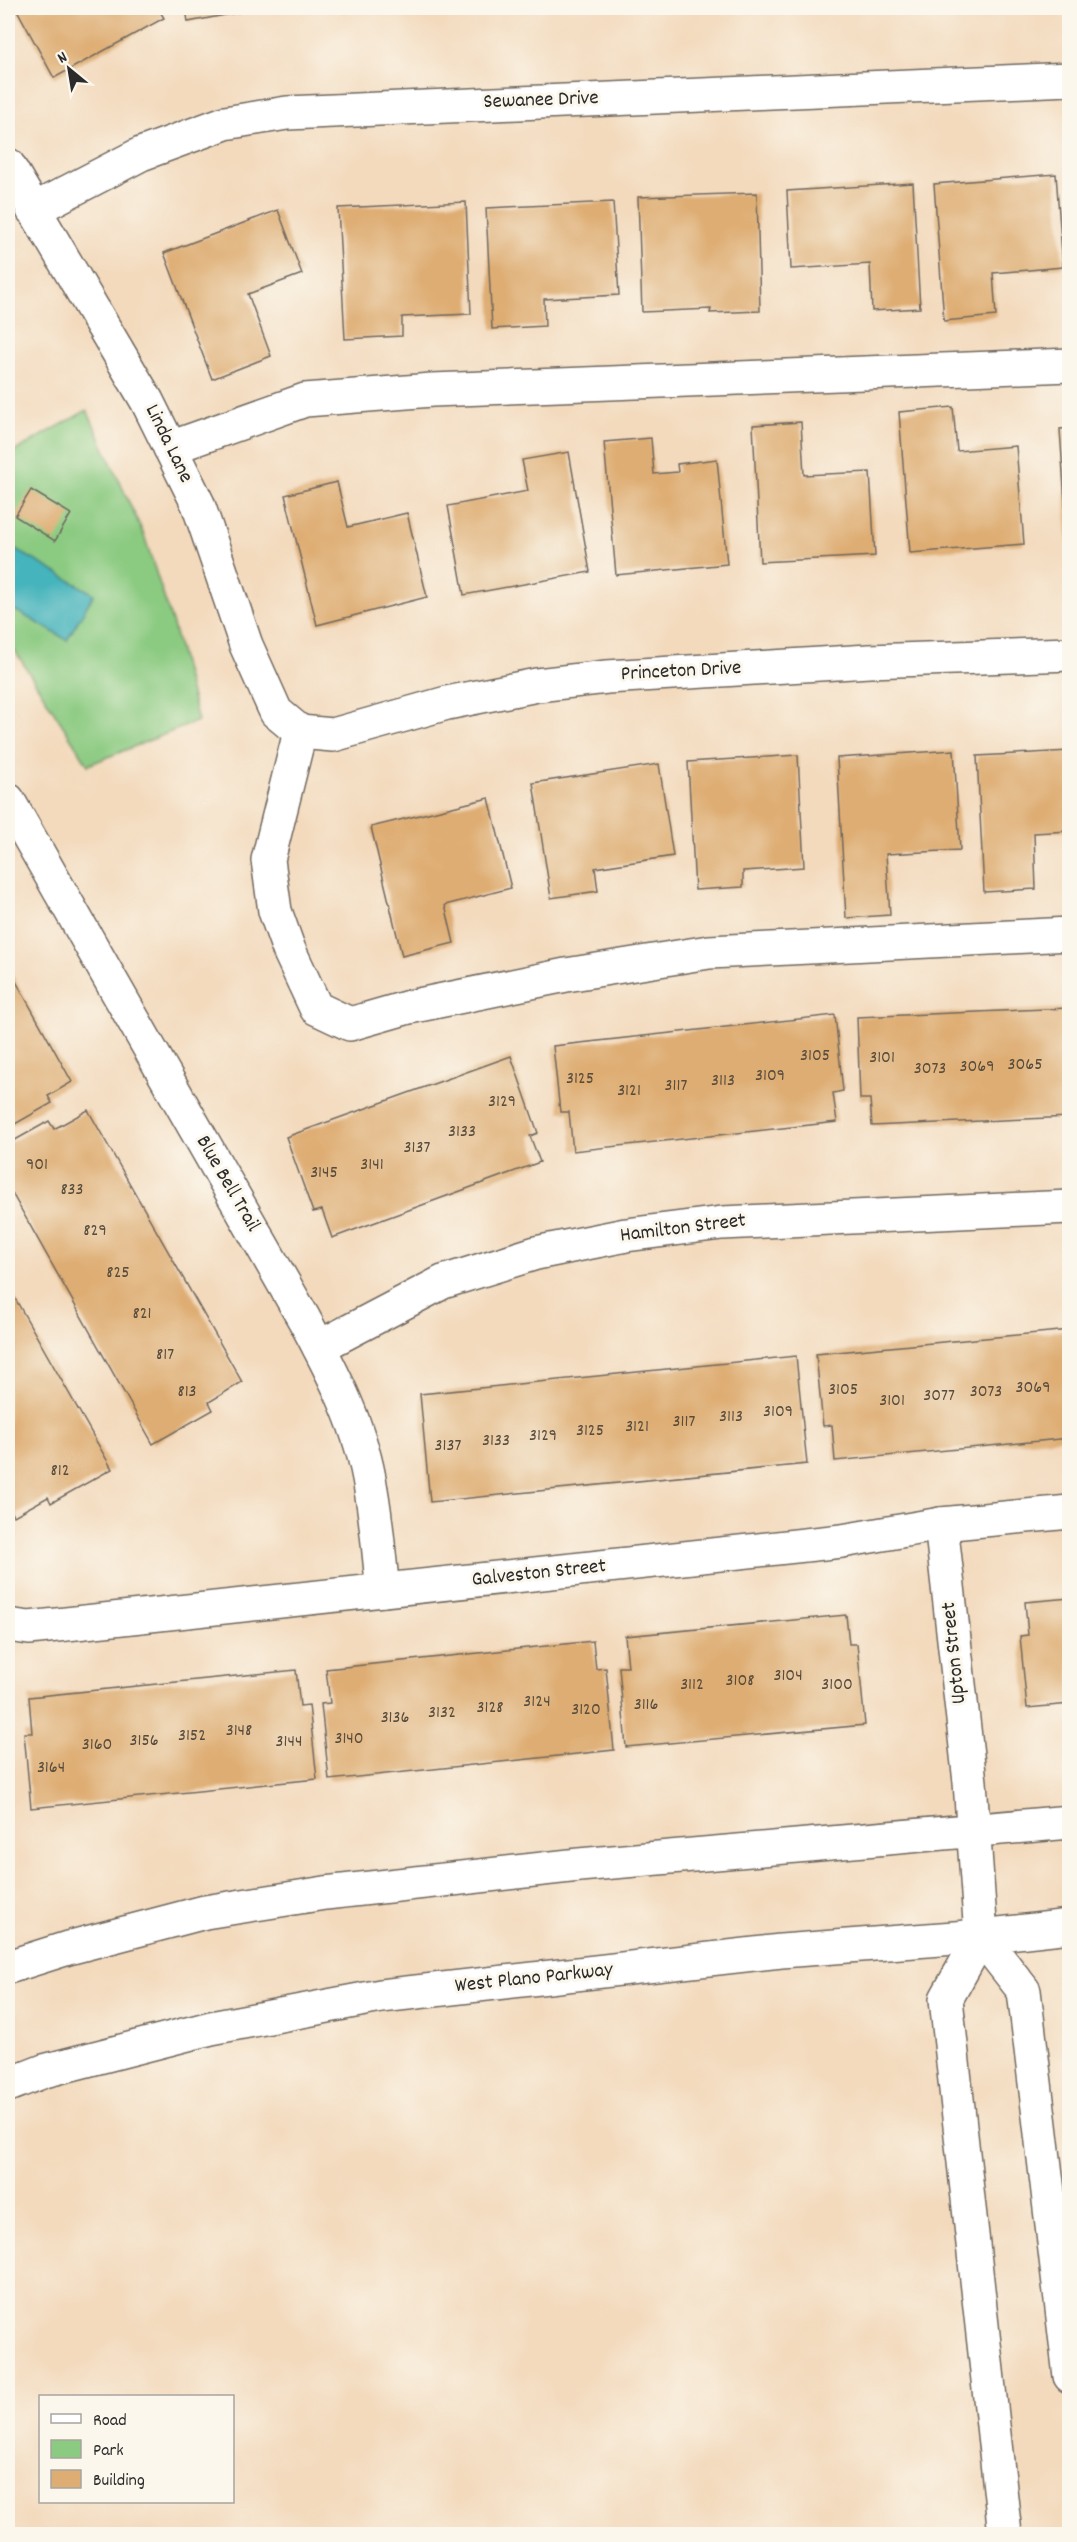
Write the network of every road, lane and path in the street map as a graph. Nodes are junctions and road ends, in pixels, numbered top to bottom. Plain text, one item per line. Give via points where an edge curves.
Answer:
1 (1070, 79) edge
2 (8, 165) edge
3 (33, 210) junction
4 (1070, 365) edge
5 (170, 448) junction
6 (1070, 654) edge
7 (300, 732) junction
8 (8, 800) edge
9 (1070, 934) edge
10 (1070, 1207) edge
11 (319, 1347) junction
12 (1070, 1512) edge
13 (941, 1524) junction
14 (383, 1590) junction
15 (8, 1626) edge
16 (1070, 1822) edge
17 (974, 1832) junction
18 (1070, 1926) edge
19 (981, 1936) junction
20 (8, 1967) edge
21 (8, 2085) edge
22 (1070, 2376) edge
23 (1005, 2535) edge

1 - 3 street, Sewanee Drive via 287,113 225,123 141,154
2 - 3 street, Linda Lane
3 - 5 street, Linda Lane via 147,401
4 - 5 street via 432,390 305,400
5 - 7 street, Linda Lane via 198,504 246,645 276,712
6 - 7 street, Princeton Drive via 607,677 537,685 447,703 333,735
7 - 9 street via 268,860 275,911 316,1008 350,1024 409,1007 555,977 709,952
8 - 11 street, Blue Bell Trail
10 - 11 street, Hamilton Street via 722,1223 626,1235 536,1253 442,1282
11 - 14 street, Blue Bell Trail via 340,1386 357,1434 371,1488
12 - 13 street, Galveston Street
13 - 14 street, Galveston Street via 843,1541
13 - 17 street, Upton Street
14 - 15 street, Galveston Street via 29,1628
16 - 17 street
17 - 19 street, Upton Street
17 - 20 street via 579,1864 325,1893 205,1912
18 - 19 street, West Plano Parkway
19 - 21 street, West Plano Parkway via 781,1951 381,1996 211,2028 44,2071
19 - 22 street via 1024,1991
19 - 23 street via 946,1999

